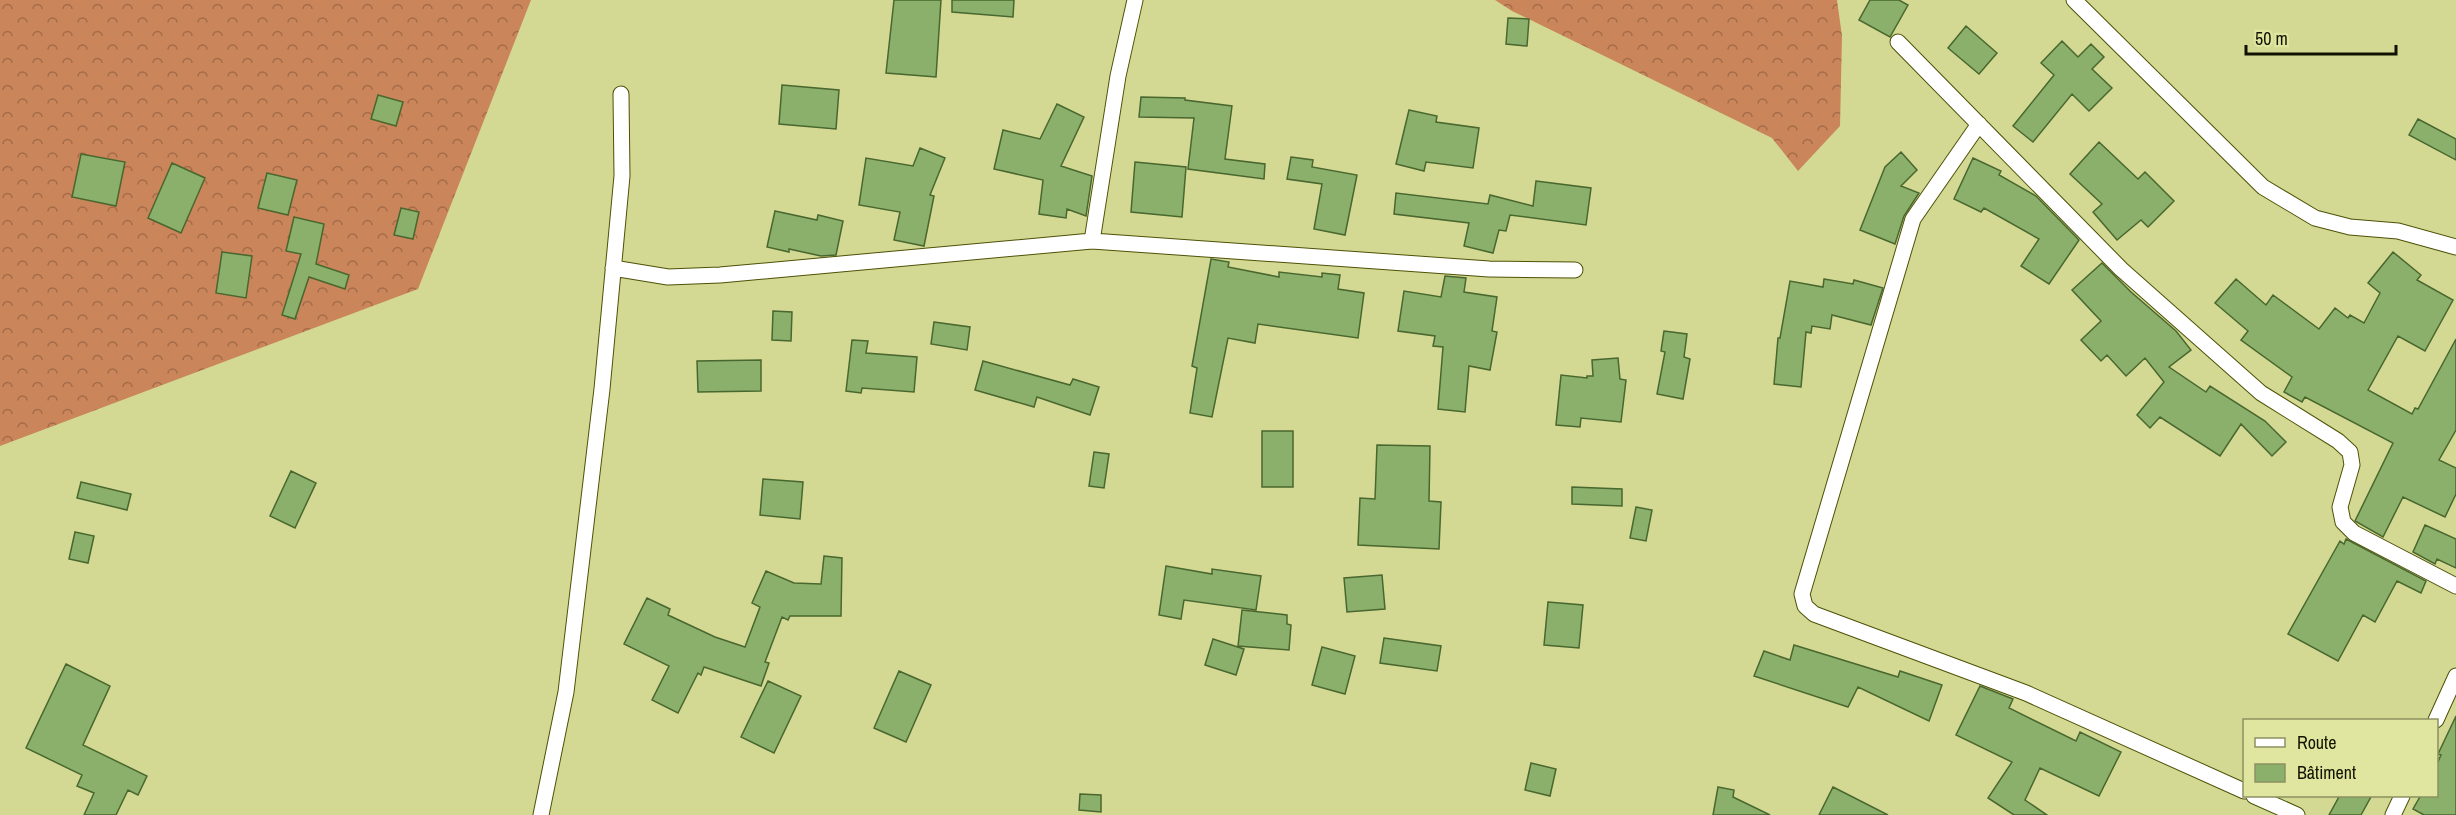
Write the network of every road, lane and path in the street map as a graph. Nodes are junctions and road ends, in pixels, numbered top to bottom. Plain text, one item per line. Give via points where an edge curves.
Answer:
1 (1136, 0) edge
2 (2074, 0) edge
3 (1898, 42) dead end
4 (621, 94) dead end
5 (1979, 124) junction
6 (1092, 241) junction
7 (2456, 247) edge
8 (613, 268) junction
9 (1575, 270) dead end
10 (2456, 586) edge
11 (2456, 676) edge
12 (2445, 711) edge
13 (2243, 791) edge
14 (2258, 797) edge
15 (2401, 797) edge
16 (541, 815) edge
17 (2297, 815) edge
18 (2393, 815) edge

1 - 6 street via 1118,76
2 - 7 street via 2263,187 2314,218 2350,227 2398,231
3 - 5 street
4 - 8 street via 622,176
5 - 10 street via 2121,269 2261,393 2350,452 2352,465 2340,507 2343,522 2354,533
5 - 13 street via 1913,219 1802,594 1805,606 1814,614 2026,693
6 - 8 street via 668,278
6 - 9 street via 1489,269
8 - 16 street via 566,692
11 - 12 street
14 - 17 street
15 - 18 street

